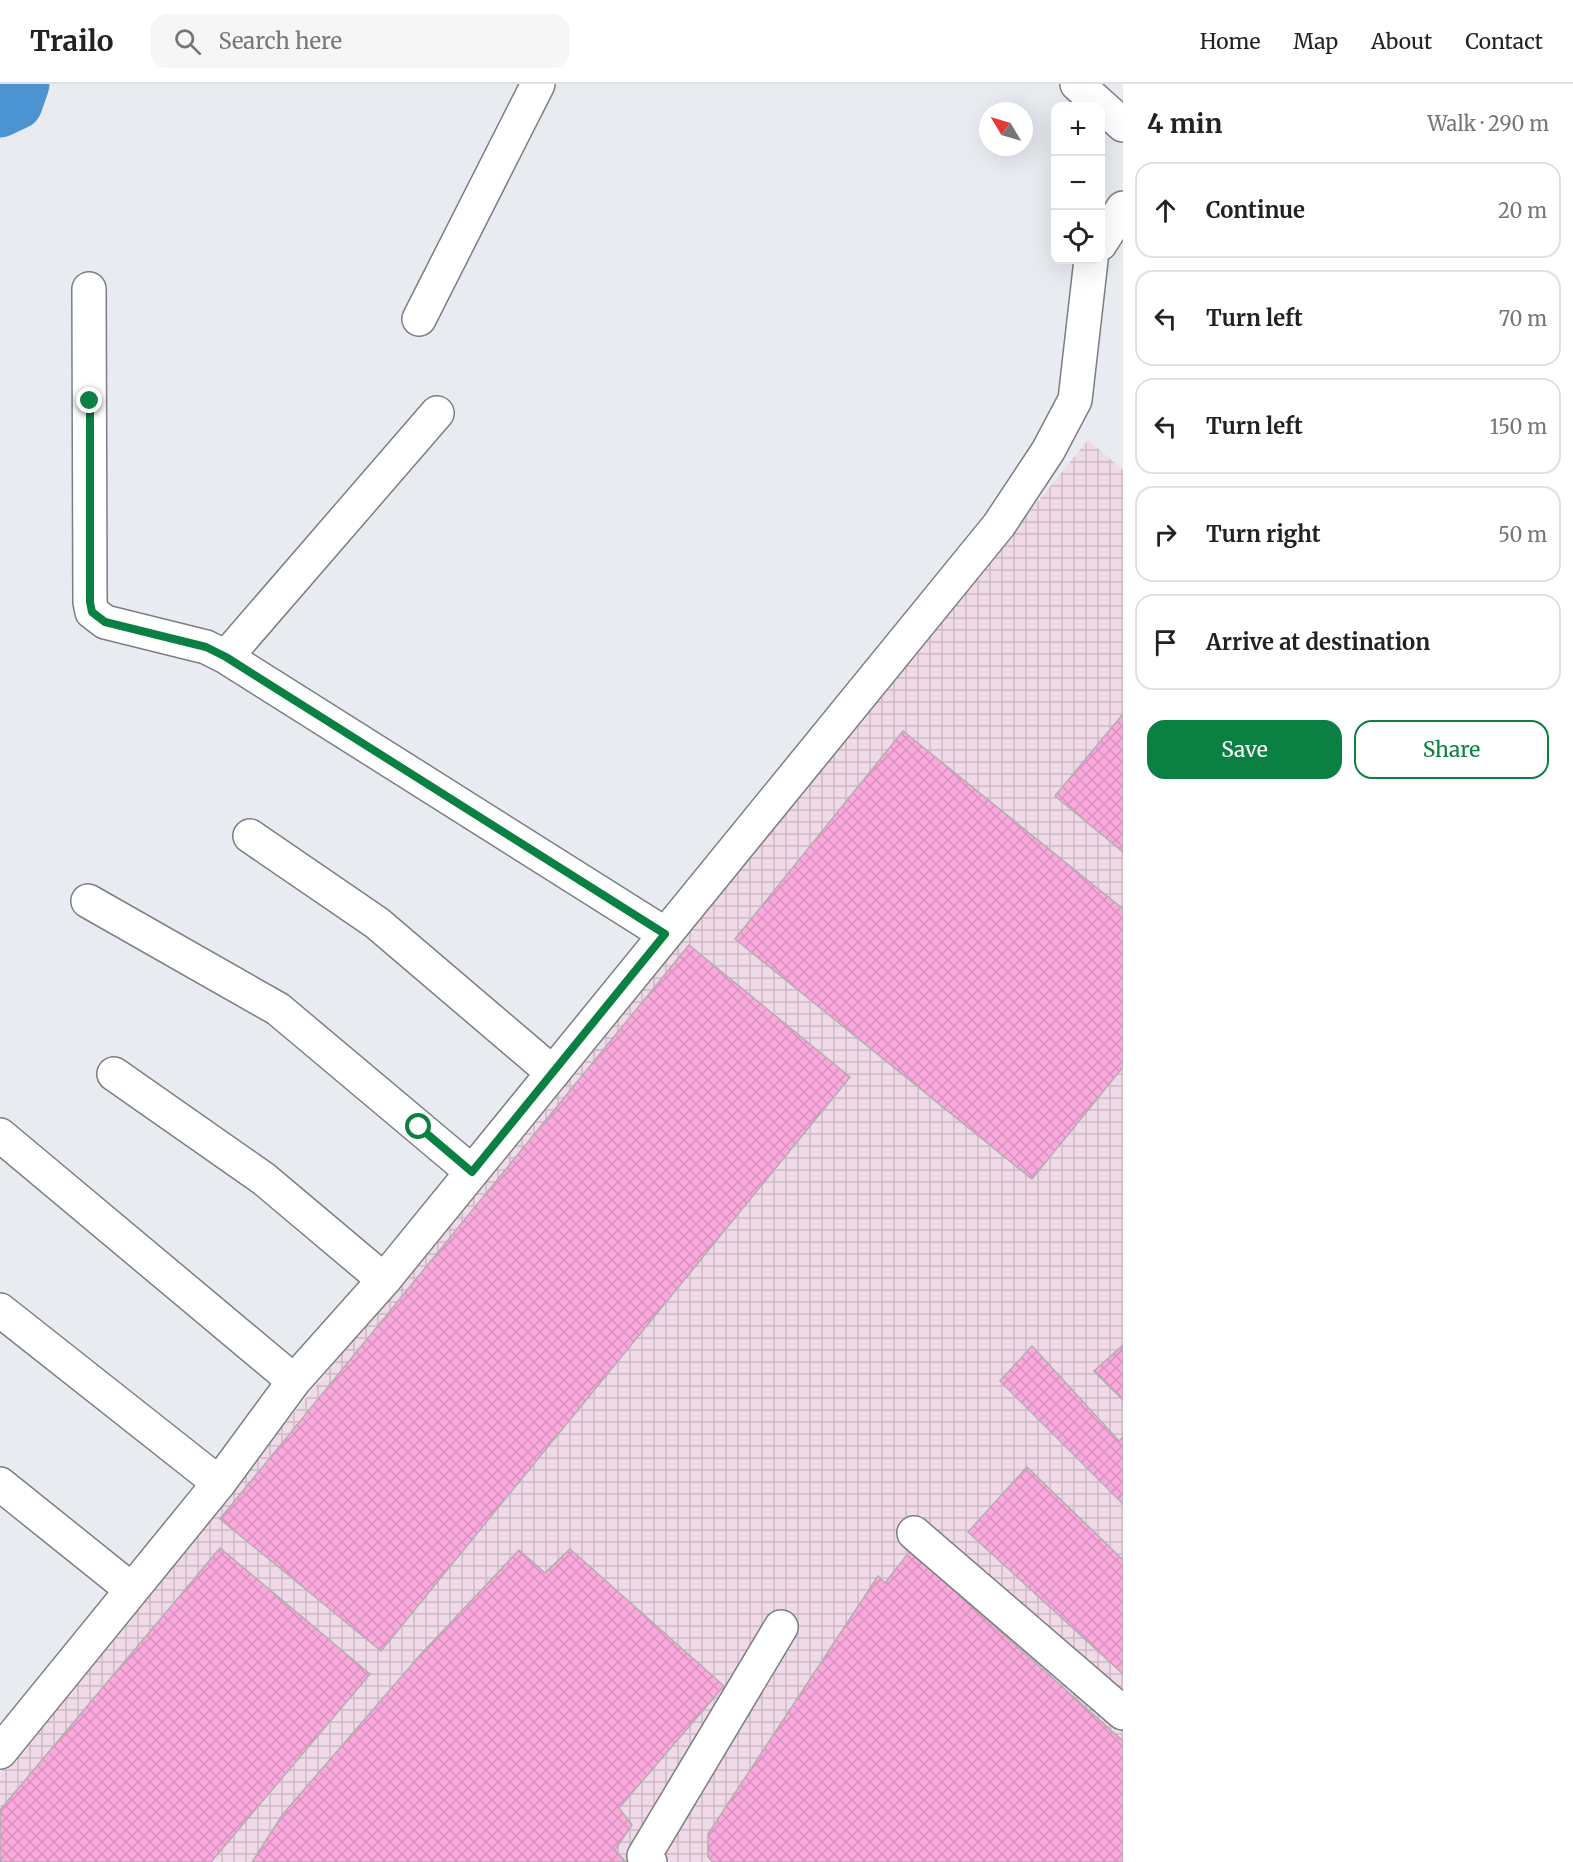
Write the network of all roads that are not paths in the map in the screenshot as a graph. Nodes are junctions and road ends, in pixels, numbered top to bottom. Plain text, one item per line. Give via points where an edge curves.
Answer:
1 (538, 84) edge
2 (1077, 84) edge
3 (1123, 125) edge
4 (1123, 208) edge
5 (1105, 237) edge
6 (1091, 264) edge
7 (89, 289) dead end
8 (419, 319) dead end
9 (437, 413) dead end
10 (226, 657) junction
11 (250, 836) dead end
12 (88, 901) dead end
13 (665, 934) junction
14 (553, 1073) junction
15 (114, 1074) dead end
16 (0, 1135) edge
17 (472, 1172) junction
18 (384, 1280) junction
19 (0, 1310) edge
20 (294, 1381) junction
21 (219, 1483) junction
22 (0, 1484) edge
23 (914, 1533) dead end
24 (132, 1590) junction
25 (781, 1627) dead end
26 (1123, 1713) edge
27 (0, 1752) edge
28 (650, 1862) edge

1 - 8 street
2 - 3 street
4 - 5 street
6 - 13 street via 1075,400 1048,451 999,525
7 - 10 street via 92,612 105,622 206,647
9 - 10 street
10 - 13 street
11 - 14 street via 377,923
12 - 17 street via 278,1009
13 - 14 street
14 - 17 street
15 - 18 street via 264,1179
16 - 20 street
17 - 18 street
18 - 20 street
19 - 21 street
20 - 21 street
21 - 24 street
22 - 24 street
23 - 26 street
24 - 27 street
25 - 28 street via 644,1856

